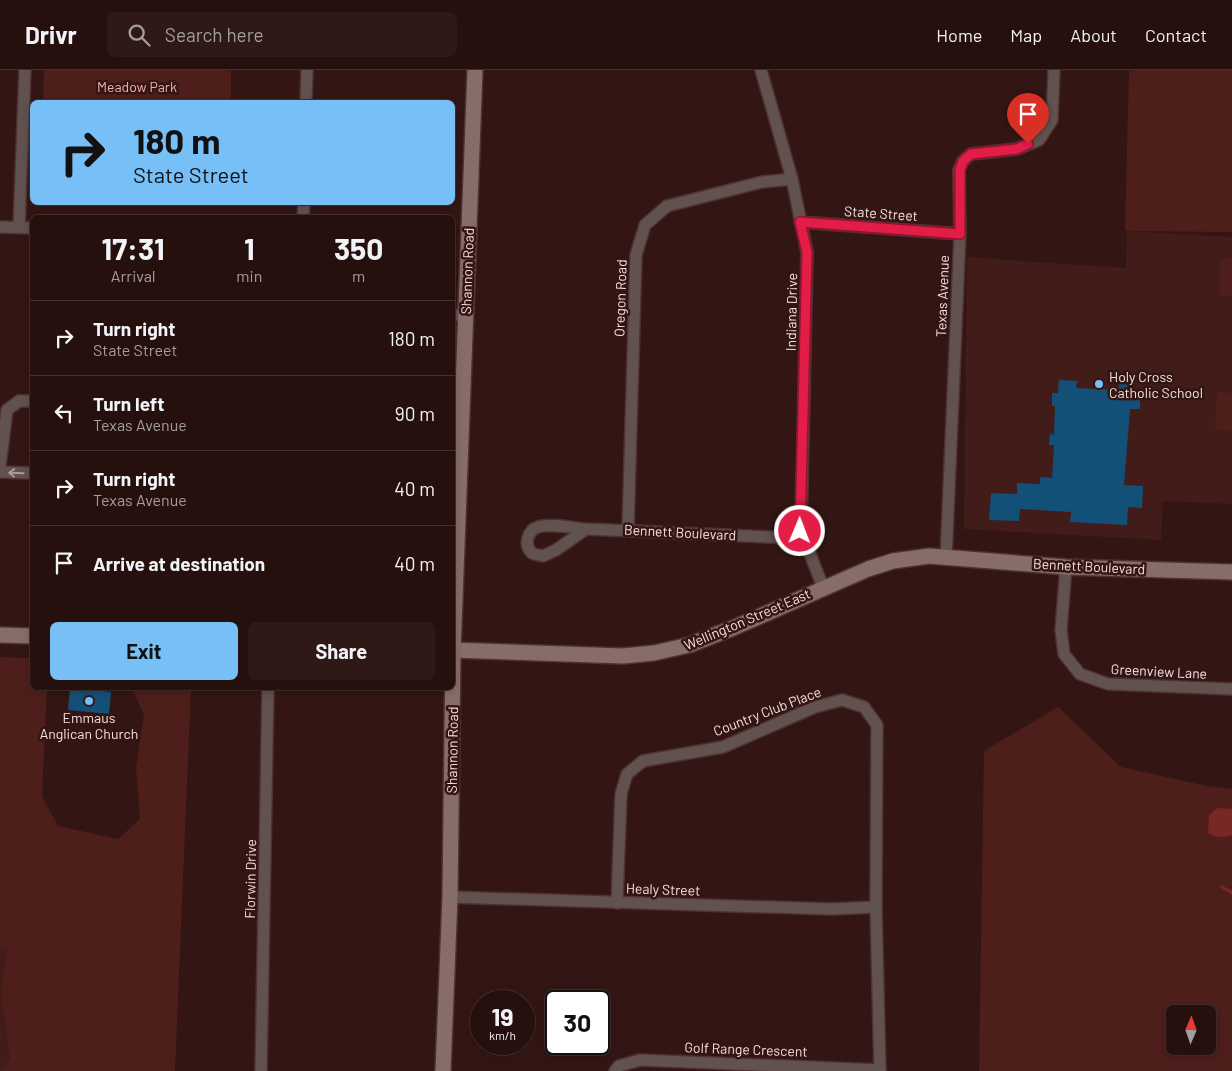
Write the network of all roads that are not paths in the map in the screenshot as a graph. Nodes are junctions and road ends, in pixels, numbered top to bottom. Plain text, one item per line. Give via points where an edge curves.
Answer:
1 (25, 70) edge
2 (307, 70) edge
3 (475, 70) edge
4 (761, 70) edge
5 (1054, 70) edge
6 (306, 100) edge
7 (792, 179) junction
8 (800, 222) junction
9 (0, 227) edge
10 (19, 227) junction
11 (30, 228) edge
12 (960, 234) junction
13 (459, 315) edge
14 (30, 401) edge
15 (0, 466) edge
16 (0, 472) edge
17 (30, 473) edge
18 (586, 528) junction
19 (628, 529) junction
20 (800, 531) junction
21 (455, 538) edge
22 (946, 558) junction
23 (1066, 566) junction
24 (1232, 572) edge
25 (822, 587) junction
26 (0, 635) edge
27 (30, 636) edge
28 (455, 650) edge
29 (1232, 689) edge
30 (268, 690) edge
31 (453, 690) edge
32 (450, 897) junction
33 (616, 903) junction
34 (876, 907) junction
35 (880, 1070) edge
36 (261, 1071) edge
37 (443, 1071) edge
38 (615, 1071) edge

1 - 10 street
2 - 6 street
3 - 13 street, Shannon Road
4 - 7 street, Indiana Drive
5 - 12 street, Texas Avenue via 1052,120 1038,140 1017,149 971,154 963,161 960,170
7 - 8 street, Indiana Drive
7 - 19 street, Oregon Road via 762,182 667,206 645,225 636,255
8 - 12 street, State Street
8 - 20 street, Indiana Drive via 807,252
9 - 10 street
10 - 11 street
12 - 22 street, Texas Avenue
13 - 21 street, Shannon Road
14 - 15 street via 20,400 7,410
17 -> 16 street
18 - 18 street, Bennett Boulevard via 536,527 529,533 528,548 533,554 543,556
18 - 19 street, Bennett Boulevard
19 - 20 street, Bennett Boulevard via 790,538
20 - 25 street
22 - 23 street, Bennett Boulevard
22 - 25 street, Wellington Street East via 929,556 892,561
23 - 24 street, Bennett Boulevard
23 - 29 street, Greenview Lane via 1061,630 1064,654 1080,674 1108,684
25 - 28 street, Wellington Street East via 733,628 689,645 654,653 623,656
26 - 27 street
30 - 36 street, Florwin Drive
31 - 32 street, Shannon Road
32 - 33 street, Healy Street
32 - 37 street, Shannon Road
33 - 34 street, Healy Street via 831,909
33 - 34 street, Country Club Place via 621,794 627,774 643,761 723,746 814,707 842,700 864,707 877,725
34 - 35 street, Country Club Place
35 - 38 street, Golf Range Crescent via 640,1060 619,1066

